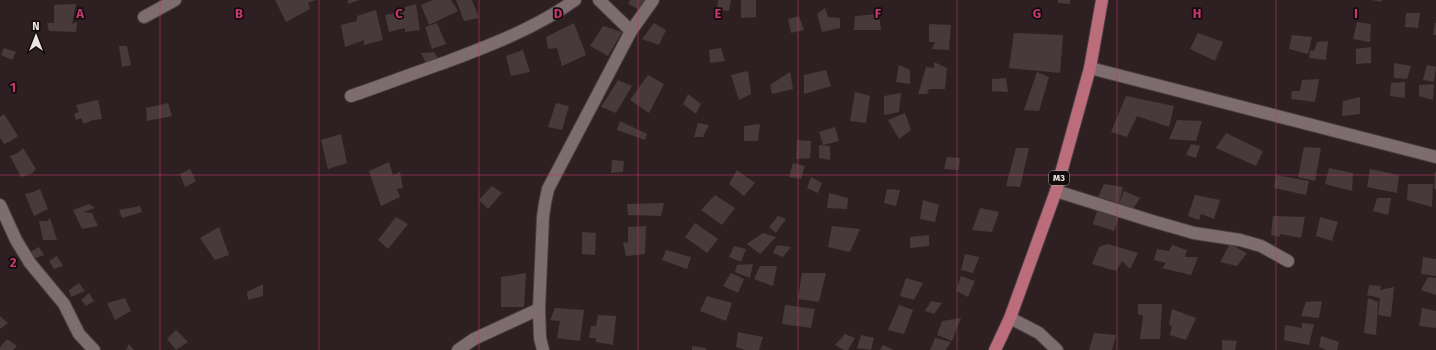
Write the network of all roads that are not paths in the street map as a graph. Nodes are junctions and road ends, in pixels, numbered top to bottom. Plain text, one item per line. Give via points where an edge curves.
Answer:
1 (175, 0) edge
2 (575, 0) edge
3 (599, 0) edge
4 (653, 0) edge
5 (1102, 0) edge
6 (144, 17) dead end
7 (631, 31) junction
8 (1090, 68) junction
9 (351, 96) dead end
10 (1436, 157) edge
11 (1056, 191) junction
12 (1, 209) edge
13 (1288, 261) dead end
14 (539, 309) junction
15 (1010, 318) junction
16 (94, 350) edge
17 (458, 350) edge
18 (543, 350) edge
19 (995, 350) edge
20 (1056, 350) edge

1 - 6 street
2 - 9 street via 523,31
3 - 7 street
4 - 7 street
5 - 8 main road, M3
7 - 14 street via 548,189 544,203
8 - 10 street
8 - 11 main road, M3
11 - 13 street via 1194,233 1262,246
11 - 15 main road, M3
12 - 16 street via 30,263 64,304 79,334
14 - 17 street via 474,339
14 - 18 street
15 - 19 main road, M3
15 - 20 street via 1039,333

